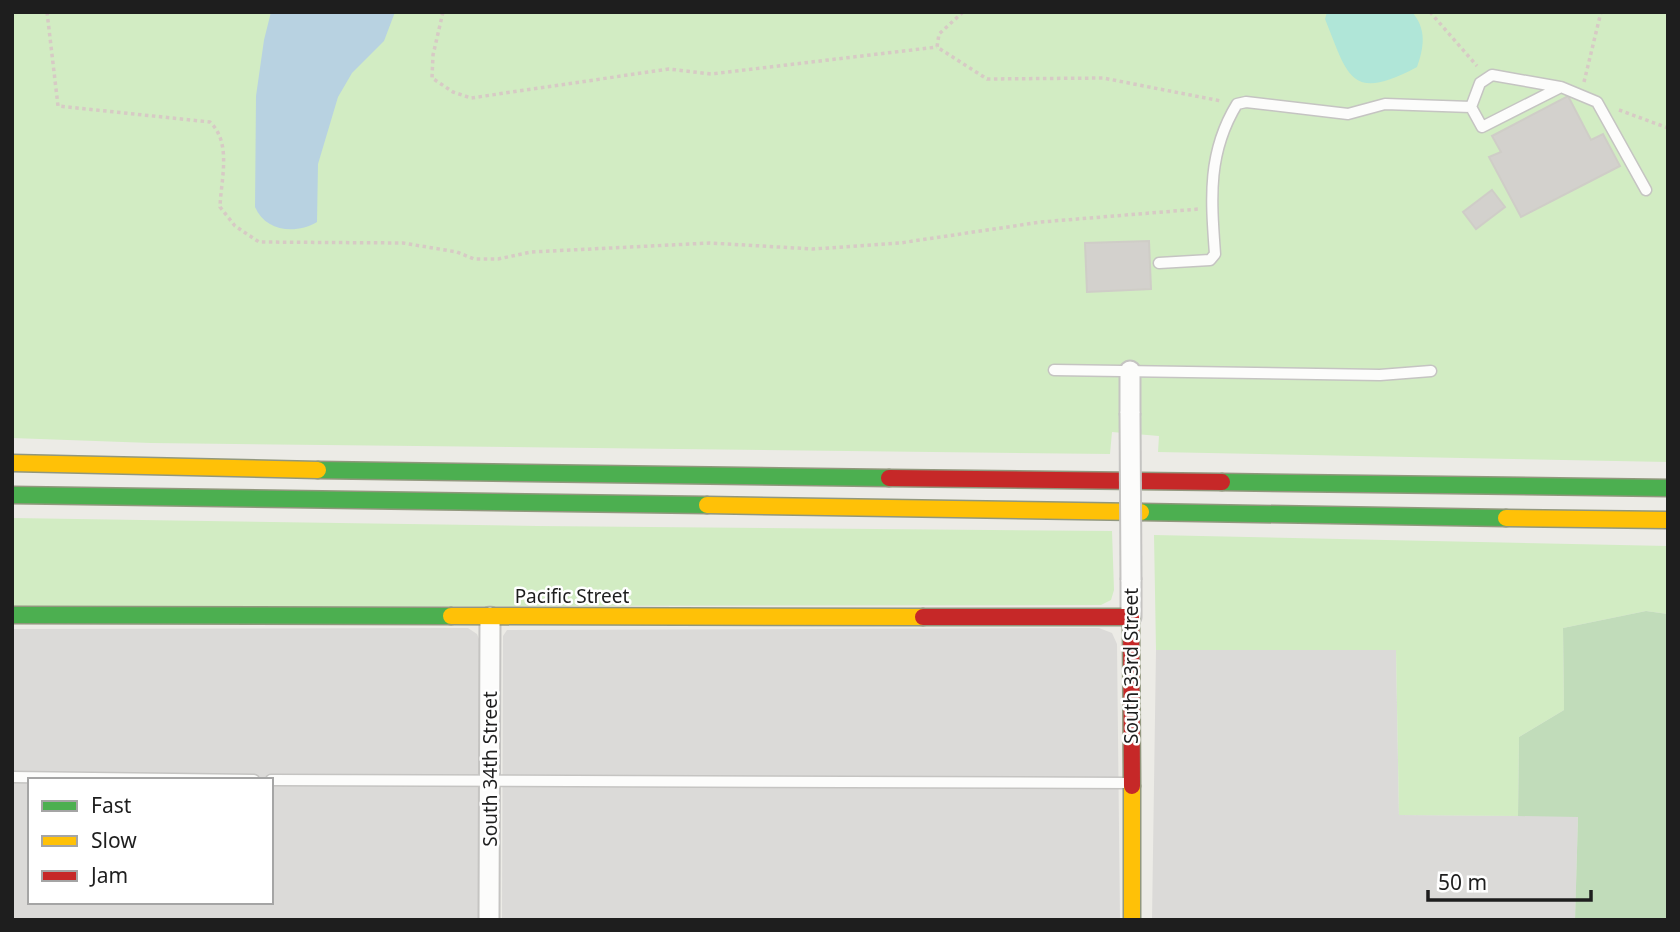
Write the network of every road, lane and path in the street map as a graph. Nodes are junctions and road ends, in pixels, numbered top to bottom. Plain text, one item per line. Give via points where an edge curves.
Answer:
1 (47, 12) edge
2 (443, 12) edge
3 (962, 12) edge
4 (1430, 12) edge
5 (1601, 12) edge
6 (937, 47) junction
7 (1487, 79) junction
8 (1561, 87) junction
9 (1581, 94) junction
10 (1597, 102) junction
11 (1237, 104) junction
12 (1471, 107) junction
13 (1668, 128) edge
14 (1646, 190) dead end
15 (1212, 208) junction
16 (1159, 263) dead end
17 (1054, 370) dead end
18 (1130, 371) junction
19 (1431, 372) dead end
20 (12, 463) edge
21 (1668, 488) edge
22 (12, 495) edge
23 (1668, 520) edge
24 (12, 615) edge
25 (491, 617) junction
26 (1131, 617) junction
27 (12, 777) edge
28 (93, 778) edge
29 (273, 780) edge
30 (490, 782) junction
31 (1131, 783) junction
32 (489, 920) edge
33 (1132, 920) edge

1 - 15 path via 58,106 210,122 220,131 224,148 220,207 235,226 259,242 403,243 474,259 710,243 813,249 900,243 1041,222
2 - 6 path via 432,78 471,98 669,69 711,74
3 - 6 path via 939,34
4 - 7 path
5 - 9 path
6 - 11 path via 987,79 1103,78
7 - 8 lane via 1506,75
7 - 12 lane via 1480,83
8 - 9 lane
8 - 12 lane via 1482,127
9 - 10 lane
10 - 13 path
10 - 14 lane
11 - 12 lane via 1349,114 1385,104
11 - 15 lane via 1221,131
15 - 16 lane via 1215,254 1210,260
17 - 18 lane
18 - 19 lane
18 - 26 street, South 33rd Street, bridge
20 - 21 main road
22 - 23 main road
24 - 25 main road, Pacific Street
25 - 26 main road, Pacific Street
25 - 30 street, South 34th Street
26 - 31 main road, South 33rd Street
27 - 28 lane
29 - 30 lane
30 - 31 lane
30 - 32 street, South 34th Street
31 - 33 main road, South 33rd Street

